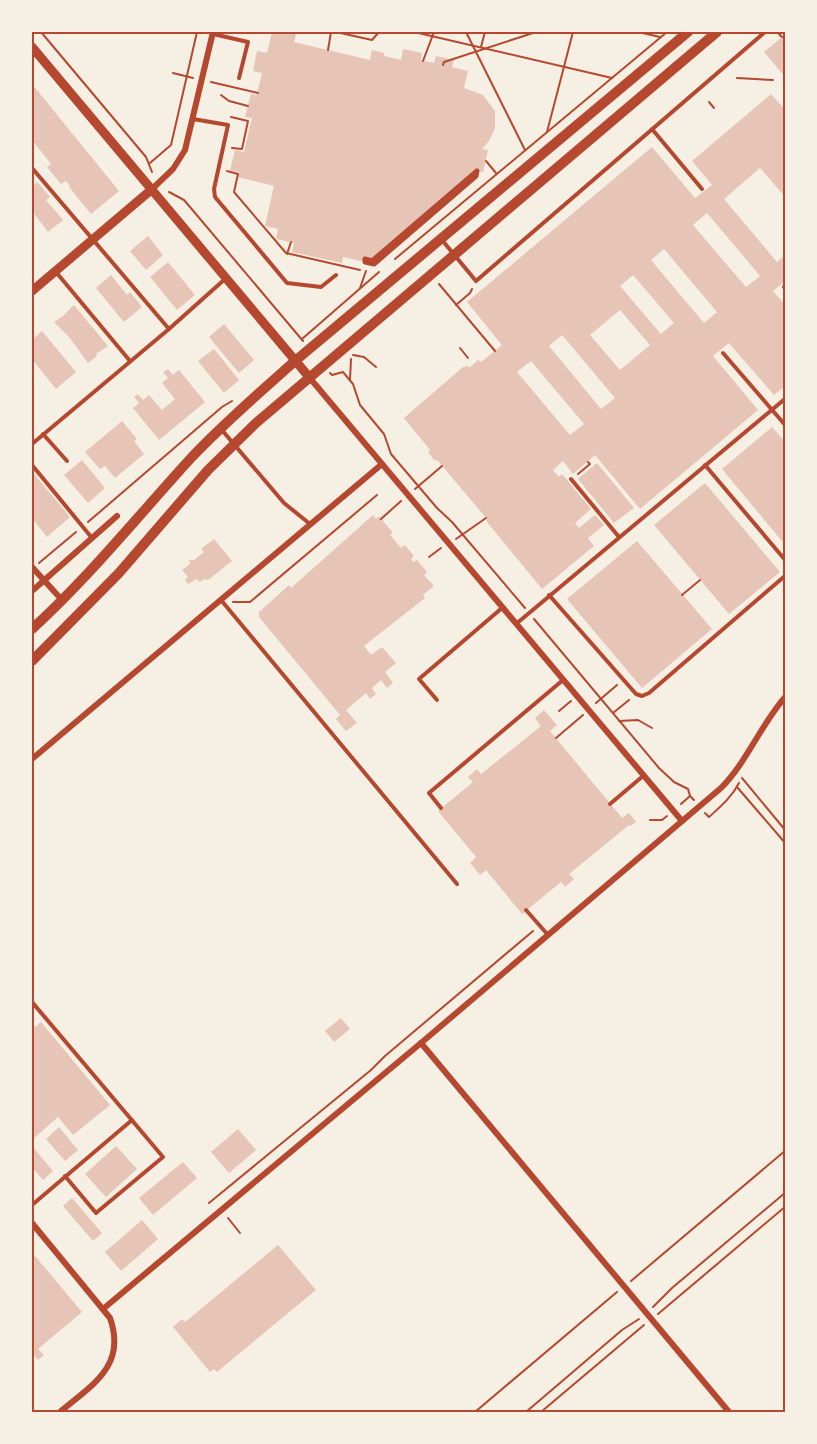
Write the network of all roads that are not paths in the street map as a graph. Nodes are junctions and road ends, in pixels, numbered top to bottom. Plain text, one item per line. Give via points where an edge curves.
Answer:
1 (688, 32) edge
2 (717, 32) edge
3 (765, 32) edge
4 (213, 33) edge
5 (32, 47) edge
6 (239, 78) dead end
7 (192, 118) junction
8 (652, 129) junction
9 (32, 168) edge
10 (702, 189) dead end
11 (151, 190) junction
12 (440, 239) junction
13 (93, 240) junction
14 (454, 255) junction
15 (369, 263) joint
16 (55, 271) junction
17 (336, 274) dead end
18 (225, 278) junction
19 (32, 291) edge
20 (169, 329) junction
21 (723, 353) dead end
22 (130, 361) junction
23 (295, 361) junction
24 (309, 377) junction
25 (786, 398) edge
26 (772, 410) junction
27 (786, 426) edge
28 (221, 428) junction
29 (44, 434) junction
30 (234, 443) junction
31 (32, 444) edge
32 (67, 461) dead end
33 (382, 464) junction
34 (32, 465) edge
35 (705, 465) junction
36 (571, 479) road end
37 (117, 516) dead end
38 (310, 525) junction
39 (619, 537) junction
40 (92, 538) junction
41 (786, 561) edge
42 (32, 568) edge
43 (786, 575) edge
44 (44, 581) junction
45 (32, 591) edge
46 (549, 595) junction
47 (62, 600) junction
48 (222, 601) junction
49 (502, 608) junction
50 (516, 624) junction
51 (32, 629) edge
52 (32, 661) edge
53 (562, 680) junction
54 (786, 696) edge
55 (437, 700) dead end
56 (32, 759) edge
57 (643, 776) junction
58 (610, 804) dead end
59 (441, 808) dead end
60 (682, 821) junction
61 (457, 884) dead end
62 (526, 910) dead end
63 (548, 935) junction
64 (32, 1002) edge
65 (421, 1043) junction
66 (132, 1120) junction
67 (65, 1176) junction
68 (32, 1205) edge
69 (32, 1224) edge
70 (103, 1309) junction
71 (60, 1413) edge
72 (729, 1413) edge

1 - 12 main road
2 - 14 main road
3 - 8 lane
4 - 6 lane via 248,42
4 - 7 street
5 - 11 street
7 - 11 street via 181,159
7 - 17 lane via 228,125 215,197 287,283 321,287
8 - 10 lane
8 - 14 lane via 476,280
9 - 13 lane
11 - 13 street
11 - 18 street
12 - 14 lane
12 - 23 main road
13 - 16 street
13 - 20 lane
14 - 24 main road
15 - 15 street via 365,259 372,261 477,171 476,176 374,264
16 - 19 street
16 - 22 lane
18 - 20 lane
18 - 23 street
20 - 22 lane
21 - 26 lane
22 - 29 lane
23 - 24 street
23 - 28 main road
24 - 30 main road
24 - 33 street
25 - 26 lane
26 - 27 lane
26 - 35 lane
28 - 30 lane
28 - 47 main road
29 - 31 lane
29 - 32 lane
30 - 38 lane via 284,503
30 - 52 main road via 119,573
33 - 38 street
33 - 49 street
34 - 40 lane
35 - 39 lane
35 - 41 lane
36 - 39 lane
37 - 40 street
38 - 48 street
39 - 46 lane
40 - 44 street
42 - 44 street
43 - 46 lane via 642,696 636,694
44 - 45 street
44 - 47 street
46 - 50 lane
47 - 51 main road
48 - 56 street
48 - 61 lane
49 - 50 street
49 - 55 lane via 419,679
50 - 53 street
53 - 57 street
53 - 59 lane via 429,793
54 - 60 street via 729,780
57 - 58 lane
57 - 60 street
60 - 63 street
62 - 63 lane
63 - 65 street
64 - 66 lane
65 - 70 street
65 - 72 street
66 - 67 lane
66 - 67 lane via 163,1157 96,1213
67 - 68 lane
69 - 70 street
70 - 71 street via 110,1318 115,1341 109,1366 101,1378

